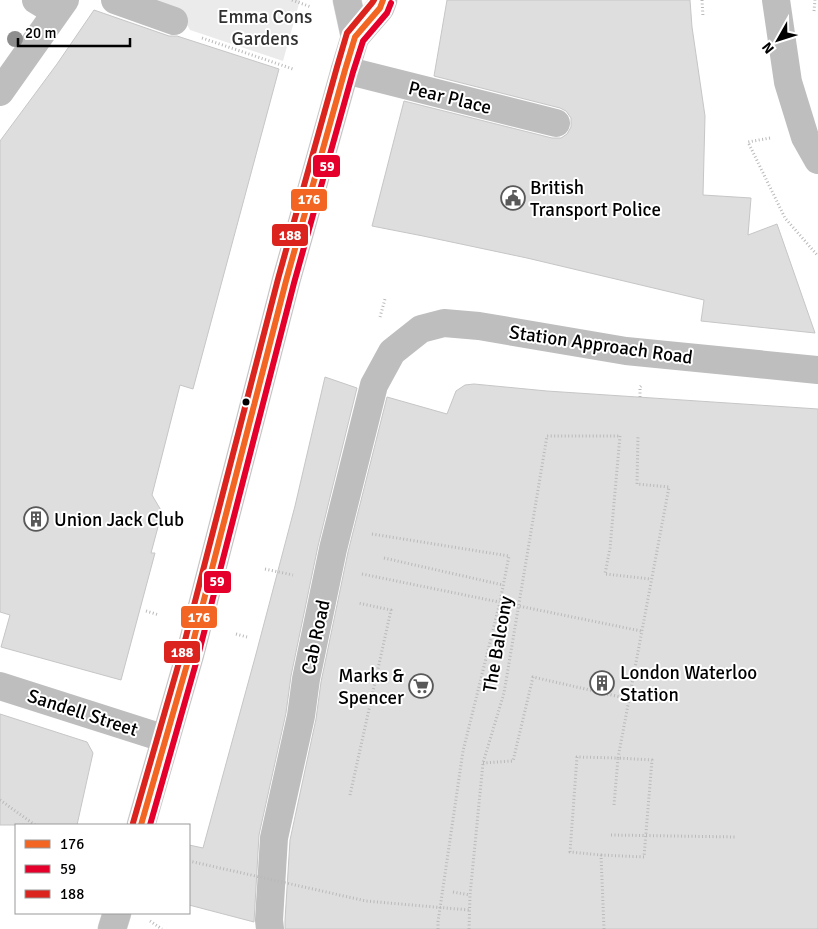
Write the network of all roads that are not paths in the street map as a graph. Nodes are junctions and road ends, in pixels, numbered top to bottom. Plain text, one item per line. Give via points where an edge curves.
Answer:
1 (116, 0) edge
2 (347, 0) edge
3 (383, 0) edge
4 (776, 0) edge
5 (52, 4) edge
6 (174, 21) road end
7 (355, 37) junction
8 (345, 70) junction
9 (0, 92) edge
10 (556, 123) dead end
11 (818, 160) edge
12 (392, 352) joint
13 (818, 370) edge
14 (0, 686) edge
15 (166, 739) junction
16 (141, 824) edge
17 (117, 914) edge
18 (112, 929) edge
19 (270, 929) edge

1 - 6 main road
2 - 7 main road
3 - 7 main road
4 - 11 main road via 788,82 805,137
5 - 9 main road
7 - 8 main road
8 - 10 main road, Pear Place
8 - 15 main road
12 - 13 main road, Station Approach Road via 421,329 444,323 626,350
12 - 19 main road, Cab Road via 374,385 333,549 274,838
14 - 15 main road, Sandell Street
15 - 16 main road
17 - 18 main road

